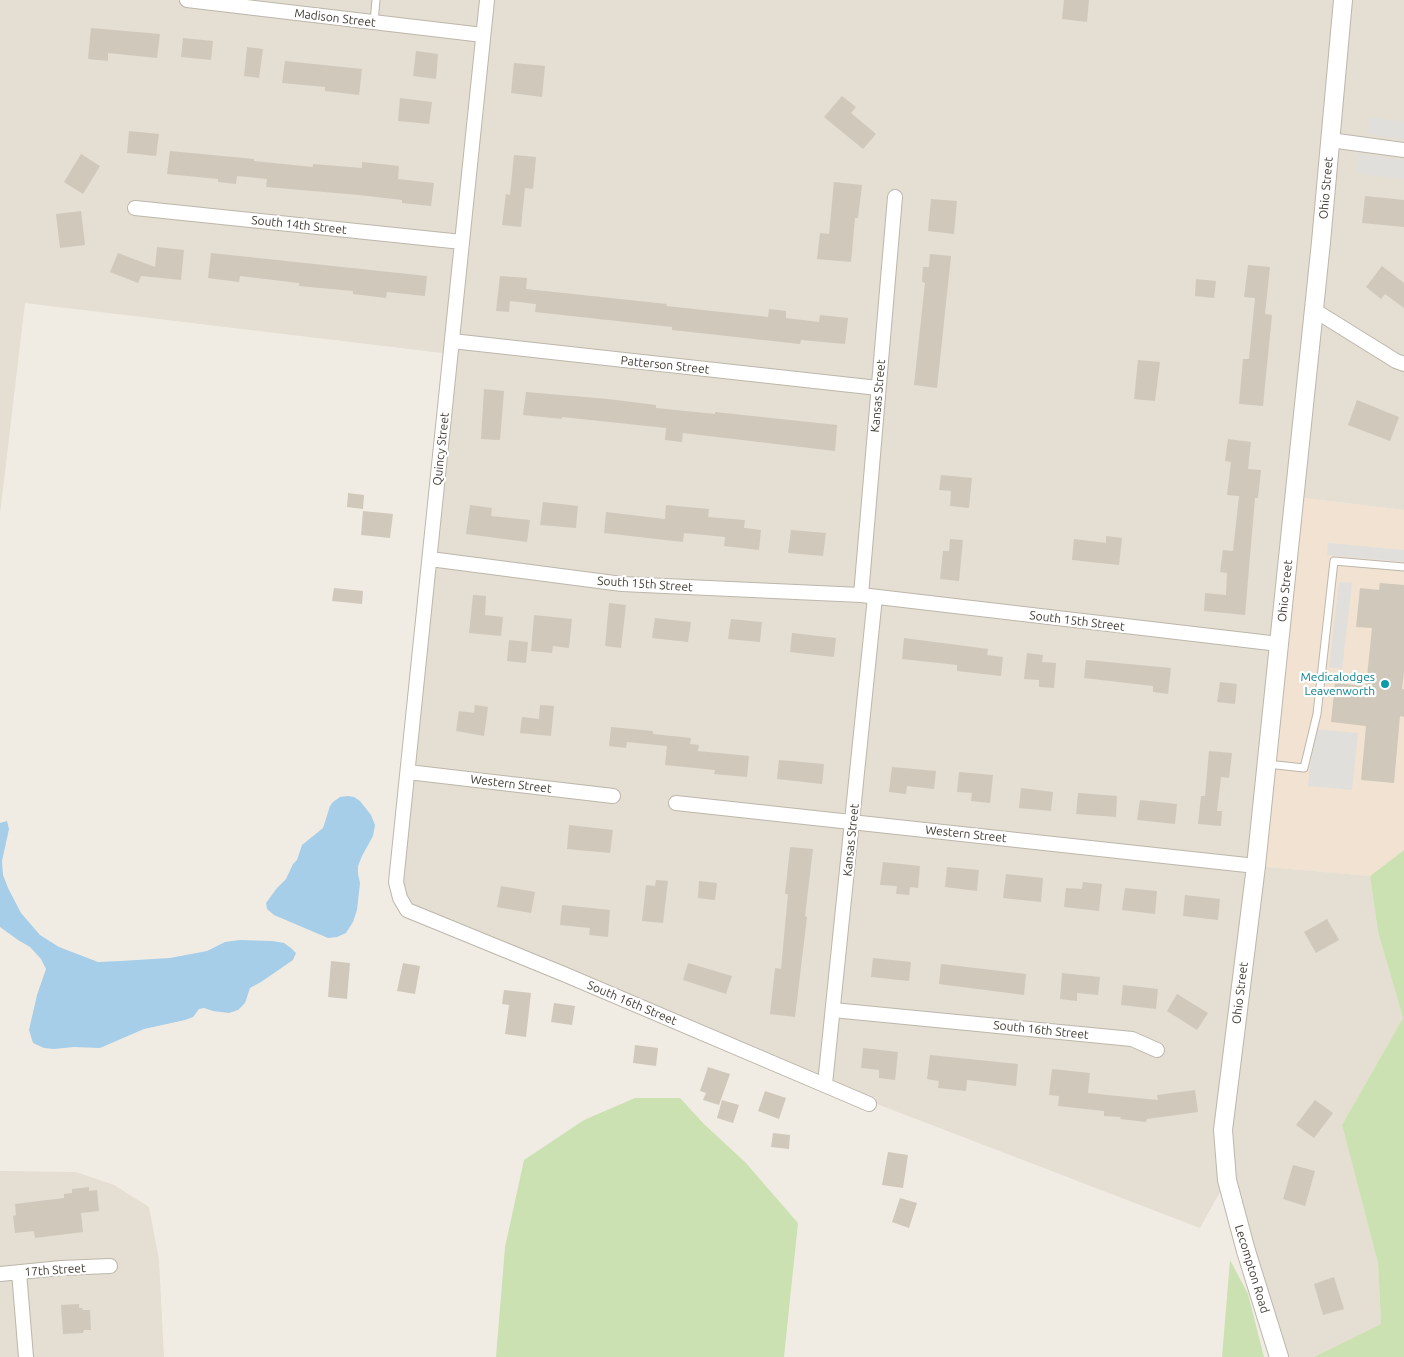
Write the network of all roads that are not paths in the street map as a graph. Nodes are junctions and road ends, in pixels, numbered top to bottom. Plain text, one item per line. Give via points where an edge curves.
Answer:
1 (187, 0) edge
2 (376, 0) edge
3 (487, 0) edge
4 (1343, 0) edge
5 (374, 22) junction
6 (483, 35) junction
7 (1330, 140) junction
8 (1404, 150) edge
9 (895, 197) dead end
10 (135, 208) dead end
11 (462, 242) junction
12 (1314, 310) junction
13 (452, 342) junction
14 (1404, 364) edge
15 (878, 388) junction
16 (430, 559) junction
17 (1404, 567) edge
18 (861, 596) junction
19 (875, 597) junction
20 (1279, 644) junction
21 (1266, 764) junction
22 (408, 772) junction
23 (613, 796) dead end
24 (676, 803) dead end
25 (853, 823) junction
26 (1256, 866) junction
27 (400, 898) joint
28 (833, 1010) junction
29 (1157, 1050) dead end
30 (825, 1084) junction
31 (869, 1104) dead end
32 (1227, 1180) joint
33 (110, 1266) dead end
34 (19, 1272) junction
35 (0, 1274) edge
36 (26, 1357) edge
37 (1279, 1357) edge

1 - 5 street, Madison Street
2 - 5 lane
3 - 6 street, Quincy Street
4 - 7 street, Ohio Street
5 - 6 street, Madison Street
6 - 11 street, Quincy Street
7 - 8 street
7 - 12 street, Ohio Street
9 - 15 street, Kansas Street
10 - 11 street, South 14th Street
11 - 13 street, Quincy Street
12 - 14 street
12 - 20 street, Ohio Street
13 - 15 street, Patterson Street
13 - 16 street, Quincy Street
15 - 18 street, Kansas Street
16 - 18 street, South 15th Street via 622,584
16 - 22 street, Quincy Street
17 - 21 lane via 1334,562 1317,714 1304,768
18 - 19 street, South 15th Street
19 - 20 street, South 15th Street
19 - 25 street, Kansas Street
20 - 21 street, Ohio Street
21 - 26 street, Ohio Street
22 - 23 street, Western Street
22 - 27 street, Quincy Street via 396,882
24 - 25 street, Western Street
25 - 26 street, Western Street
25 - 28 street, Kansas Street
26 - 32 street, Ohio Street via 1223,1130
27 - 30 street, South 16th Street via 408,910
28 - 29 street, South 16th Street via 1132,1039
28 - 30 street, Kansas Street
30 - 31 street, South 16th Street
32 - 37 street, Lecompton Road
33 - 34 street, 17th Street
34 - 35 street, 17th Street
34 - 36 street

